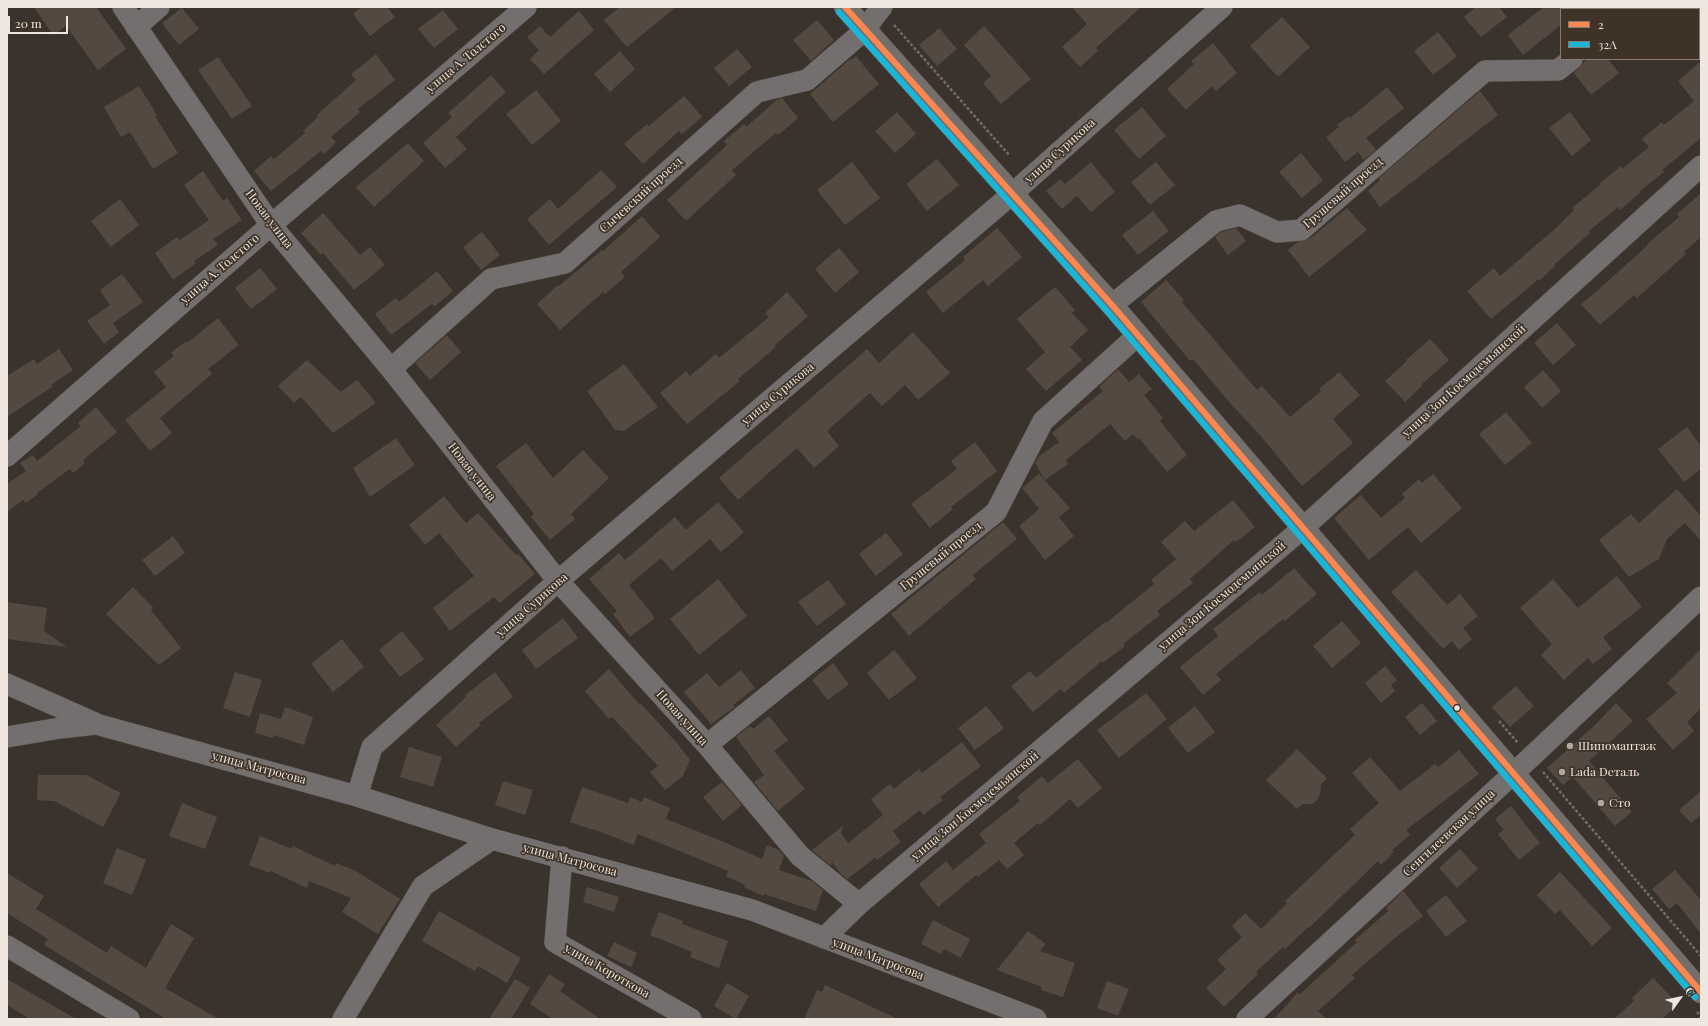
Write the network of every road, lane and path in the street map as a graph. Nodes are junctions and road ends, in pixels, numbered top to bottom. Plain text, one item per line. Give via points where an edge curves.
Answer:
1 (123, 7) edge
2 (159, 7) edge
3 (526, 7) edge
4 (845, 7) edge
5 (882, 7) edge
6 (1222, 7) edge
7 (136, 27) junction
8 (865, 30) junction
9 (1571, 60) edge
10 (1701, 166) edge
11 (1012, 194) junction
12 (271, 225) junction
13 (1112, 305) junction
14 (1138, 336) junction
15 (391, 369) junction
16 (7, 456) edge
17 (1303, 528) junction
18 (558, 581) junction
19 (1701, 597) edge
20 (7, 684) edge
21 (96, 724) junction
22 (7, 737) edge
23 (707, 744) junction
24 (1531, 758) junction
25 (1514, 773) junction
26 (358, 796) junction
27 (492, 838) junction
28 (562, 857) junction
29 (859, 904) junction
30 (824, 938) junction
31 (7, 946) edge
32 (1701, 956) edge
33 (1701, 992) edge
34 (129, 1019) edge
35 (343, 1019) edge
36 (691, 1019) edge
37 (1036, 1019) edge
38 (1247, 1019) edge

1 - 7 street, Новая улица
2 - 7 street
3 - 12 street, улица А. Толстого
4 - 8 main road
5 - 8 street, Сычевский проезд
6 - 11 street, улица Сурикова
7 - 12 street, Новая улица
8 - 11 main road
8 - 15 street, Сычевский проезд via 807,80 757,92 565,263 491,279
9 - 13 street, Грушевый проезд via 1558,70 1485,70 1301,230 1278,232 1240,215 1216,221
10 - 17 street, улица Зои Космодемьянской
11 - 13 main road
11 - 18 street, улица Сурикова
12 - 15 street, Новая улица
12 - 16 street, улица А. Толстого
13 - 14 main road
14 - 17 main road
14 - 23 street, Грушевый проезд via 1043,421 996,512
15 - 18 street, Новая улица
17 - 25 main road
17 - 29 street, улица Зои Космодемьянской
18 - 23 street, Новая улица
18 - 26 street, улица Сурикова via 372,747
19 - 24 street, Сенгилеевская улица
20 - 21 street, улица Матросова
21 - 22 street, улица Матросова
21 - 26 street, улица Матросова
23 - 29 street, Новая улица via 800,856
24 - 25 street, Сенгилеевская улица
24 - 32 path
25 - 33 main road
25 - 38 street, Сенгилеевская улица
26 - 27 street, улица Матросова
27 - 28 street, улица Матросова
27 - 35 street via 422,886
28 - 30 street, улица Матросова via 752,910
28 - 36 street, улица Короткова via 554,942
29 - 30 street, улица Зои Космодемьянской
30 - 37 street, улица Матросова
31 - 34 street

